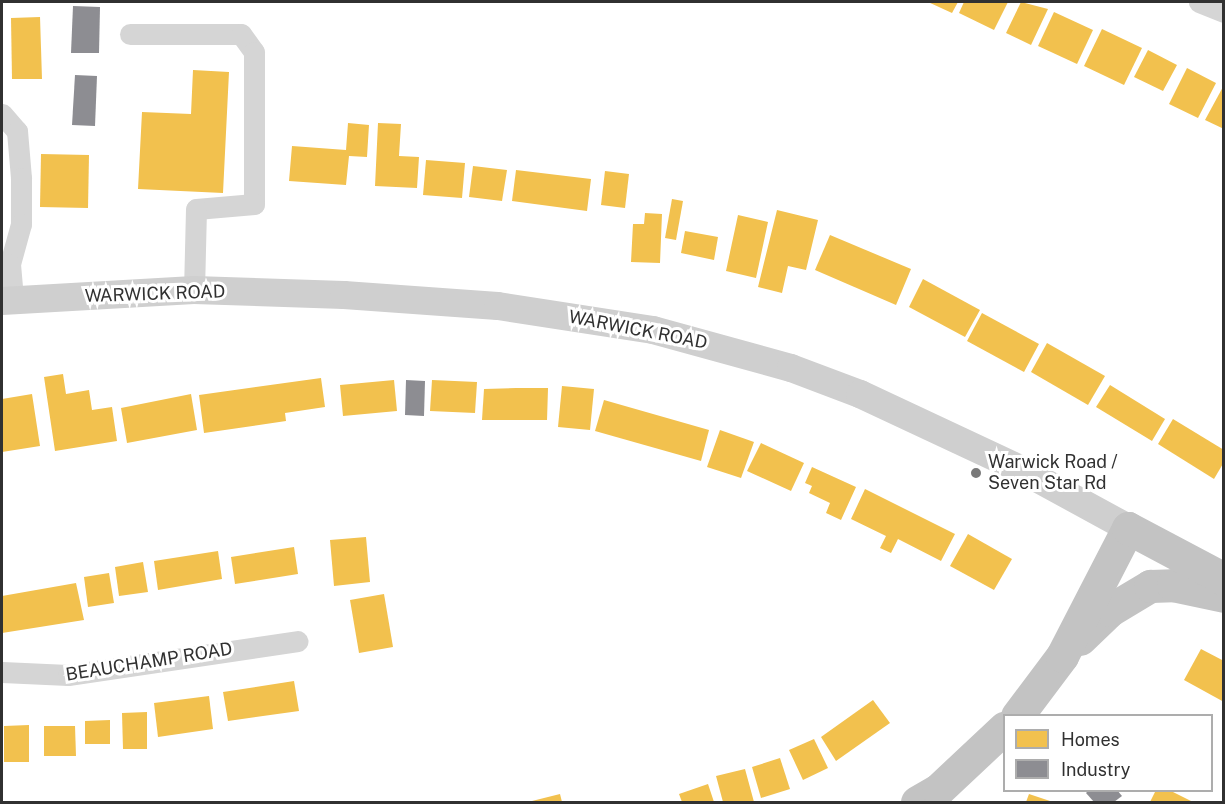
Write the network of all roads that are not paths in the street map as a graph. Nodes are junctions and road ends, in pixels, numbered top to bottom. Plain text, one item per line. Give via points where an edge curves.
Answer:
1 (1199, 2) edge
2 (1224, 12) edge
3 (130, 33) dead end
4 (2, 114) edge
5 (194, 290) junction
6 (7, 300) edge
7 (1128, 528) junction
8 (1224, 579) edge
9 (1224, 596) edge
10 (297, 641) dead end
11 (1062, 656) junction
12 (2, 672) edge
13 (1018, 714) edge
14 (1003, 730) edge
15 (917, 802) edge

1 - 2 street
3 - 5 street via 241,34 254,52 254,204 196,209
4 - 6 street via 17,131 21,178 21,224 10,264
5 - 6 main road, WARWICK ROAD
5 - 7 main road, WARWICK ROAD via 498,306 587,318 719,346 860,393 1020,469
7 - 8 highway, WARWICK ROAD
7 - 11 highway
9 - 11 highway via 1173,585 1150,586 1110,610
10 - 12 street, BEAUCHAMP ROAD via 68,675
11 - 13 highway
14 - 15 highway via 938,790

